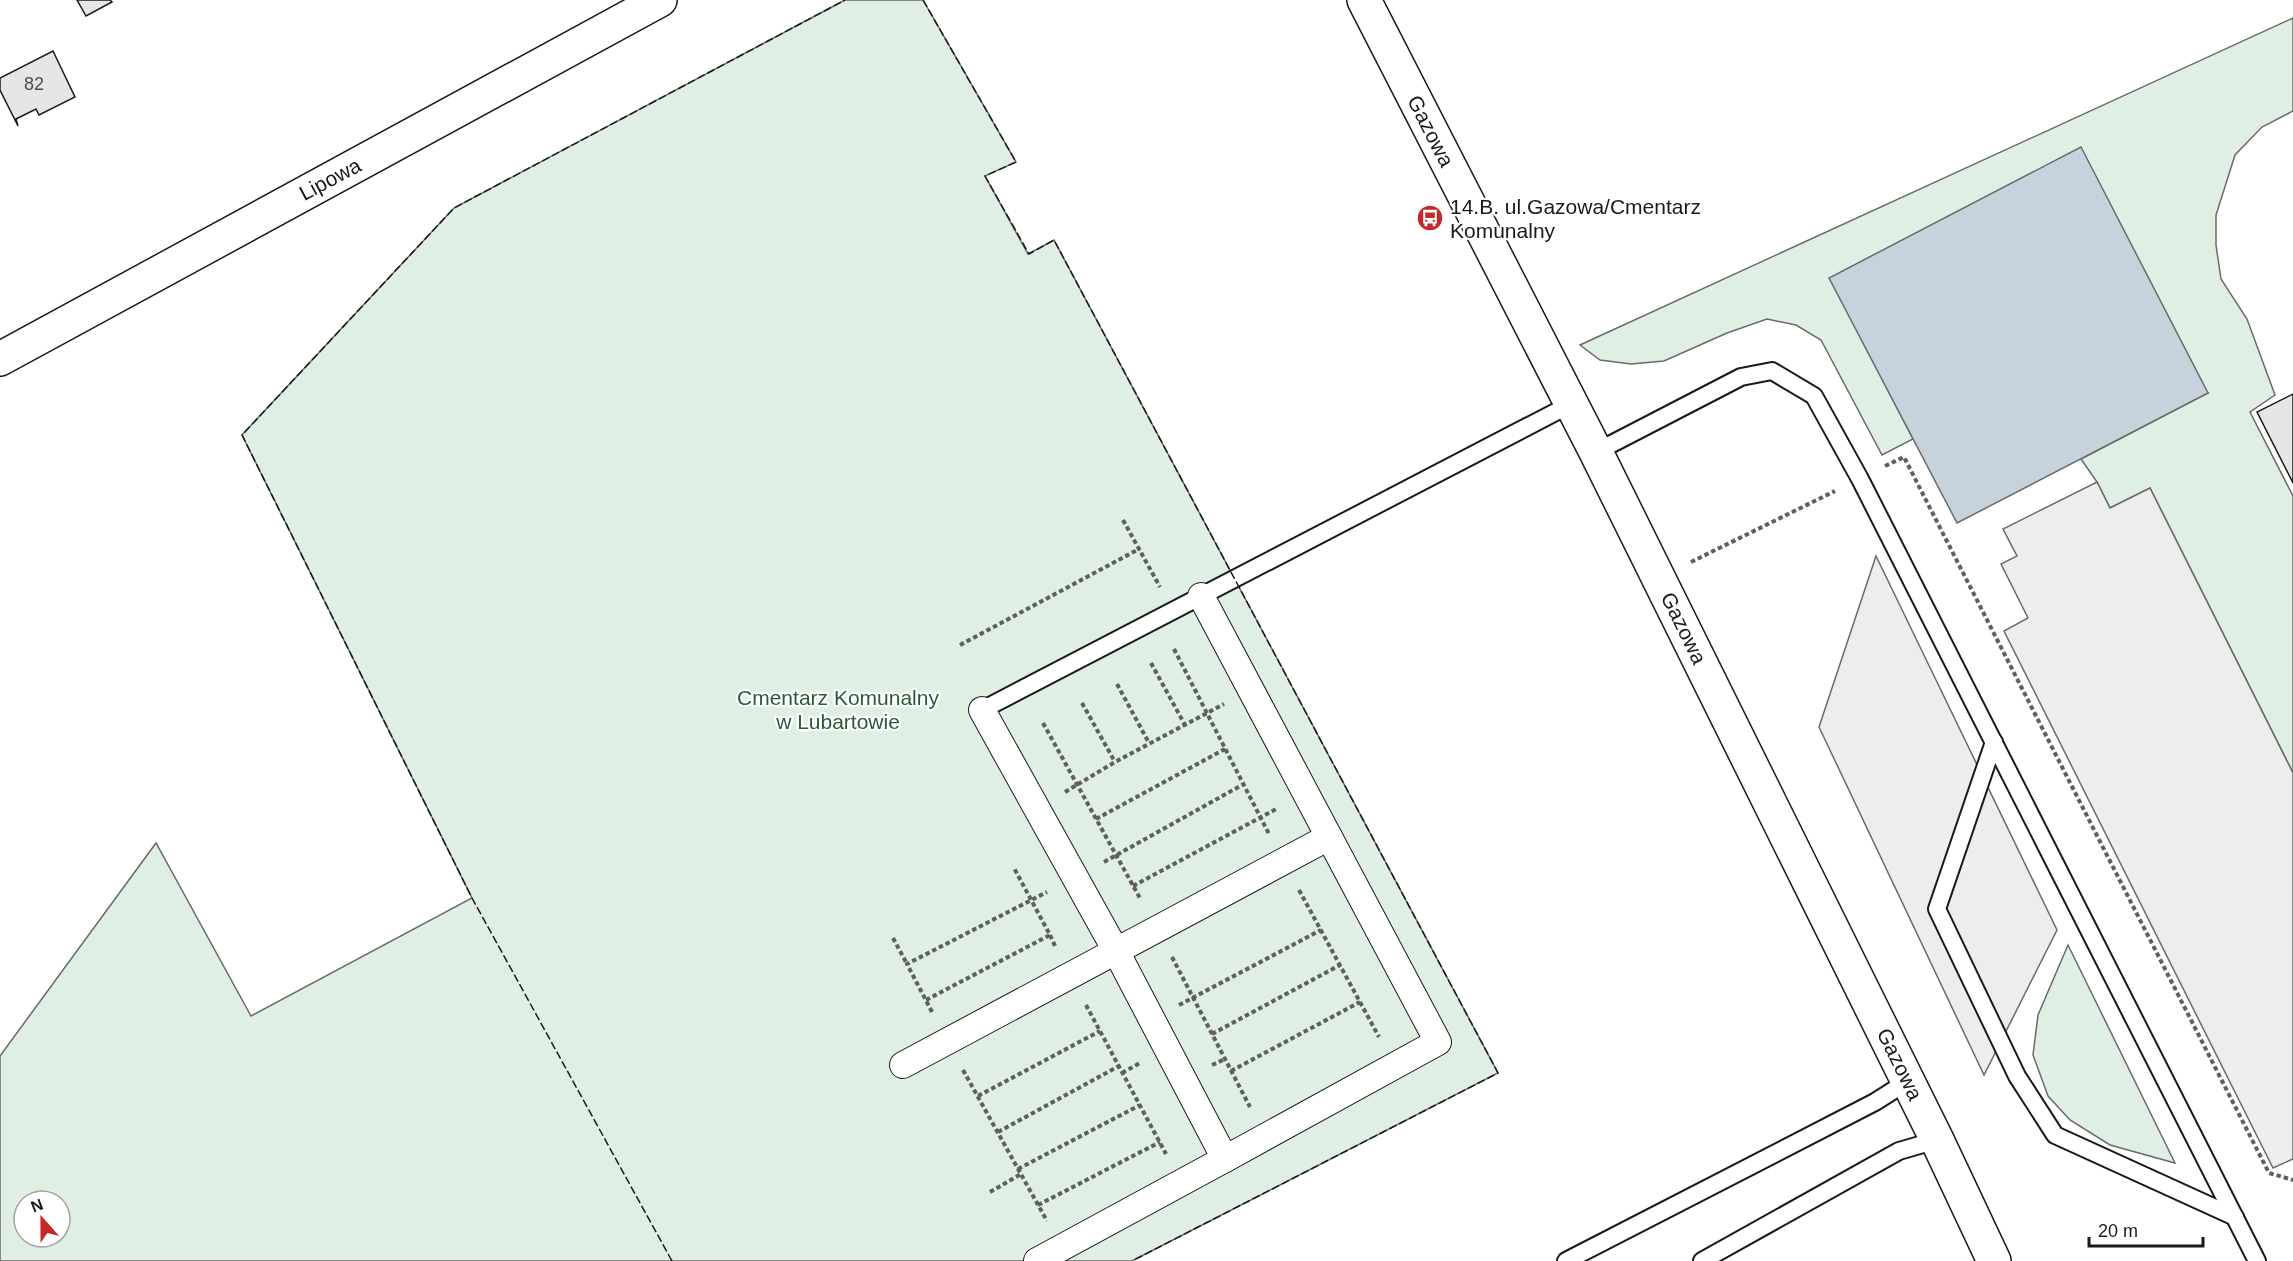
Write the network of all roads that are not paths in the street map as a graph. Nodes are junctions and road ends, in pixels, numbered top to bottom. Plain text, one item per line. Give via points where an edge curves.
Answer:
1 (660, 0) edge
2 (1364, 0) edge
3 (0, 359) edge
4 (1571, 404) junction
5 (1596, 452) junction
6 (1201, 596) junction
7 (982, 710) joint
8 (1994, 742) junction
9 (1329, 837) junction
10 (1116, 951) junction
11 (903, 1065) dead end
12 (1908, 1081) junction
13 (1937, 1140) junction
14 (1226, 1159) junction
15 (2235, 1217) junction
16 (1037, 1261) edge
17 (1566, 1261) edge
18 (1702, 1261) edge
19 (1994, 1261) edge
20 (2257, 1261) edge

1 - 3 street, Lipowa
2 - 4 street, Gazowa
4 - 5 street, Gazowa
4 - 6 lane
5 - 8 lane via 1741,377 1772,371 1814,396
5 - 12 street, Gazowa
6 - 7 lane
6 - 9 street
7 - 10 street
8 - 15 lane
8 - 15 lane via 1937,909 2017,1076 2055,1135
9 - 10 street
9 - 14 street via 1438,1042
10 - 11 street
10 - 14 street
12 - 13 street, Gazowa
12 - 17 lane via 1875,1102
13 - 18 lane via 1899,1152
13 - 19 street, Gazowa
14 - 16 street
15 - 20 lane

